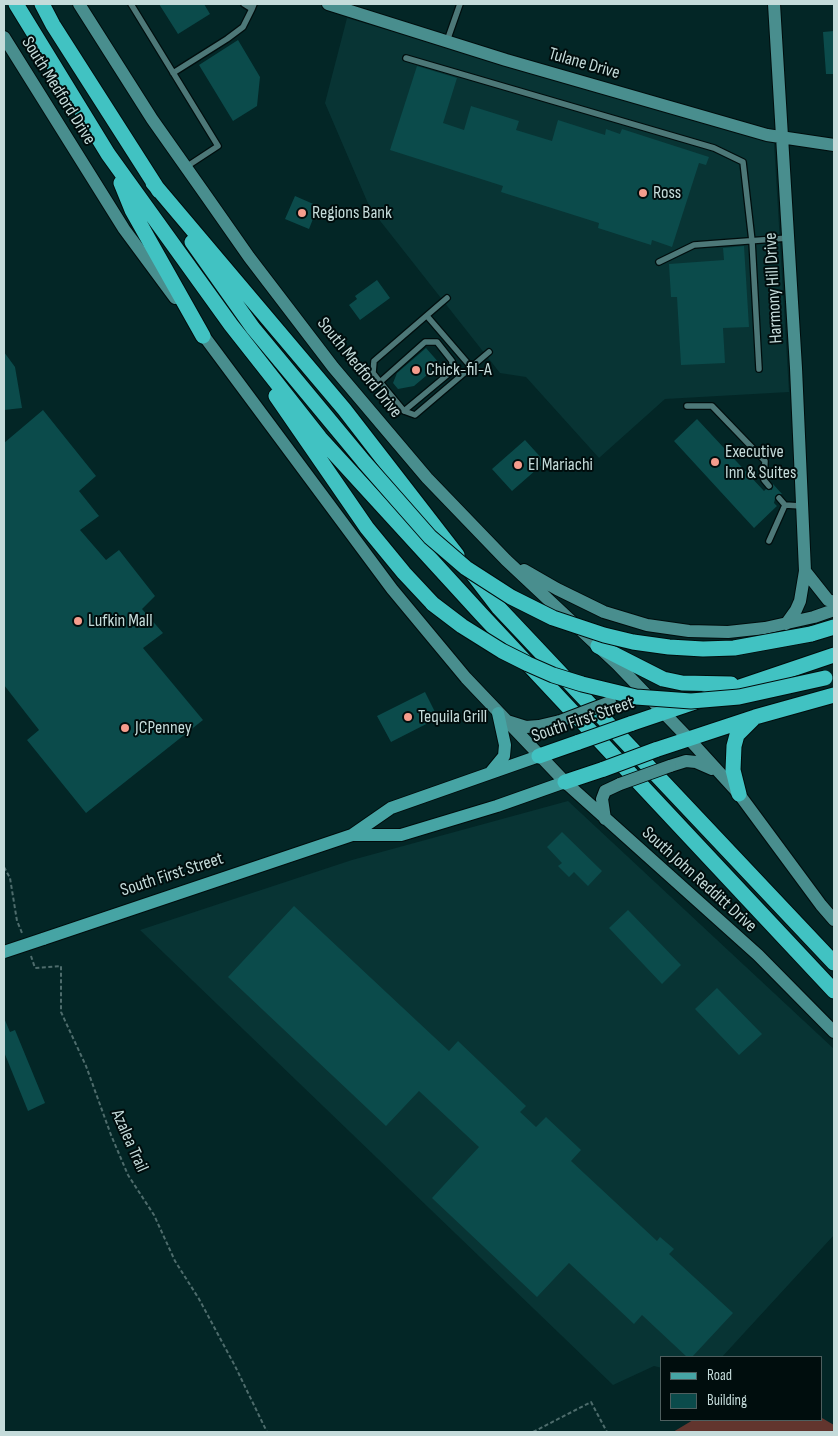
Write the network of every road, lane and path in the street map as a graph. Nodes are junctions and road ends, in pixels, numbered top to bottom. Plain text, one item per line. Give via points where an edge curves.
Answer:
1 (16, 4) edge
2 (42, 4) edge
3 (131, 4) edge
4 (244, 4) edge
5 (328, 4) edge
6 (460, 4) edge
7 (774, 4) edge
8 (80, 5) edge
9 (253, 7) edge
10 (4, 37) edge
11 (447, 41) junction
12 (406, 58) dead end
13 (173, 73) junction
14 (782, 138) junction
15 (834, 145) edge
16 (108, 154) junction
17 (186, 167) junction
18 (153, 183) junction
19 (788, 238) junction
20 (752, 241) junction
21 (659, 262) dead end
22 (447, 298) dead end
23 (427, 316) junction
24 (231, 325) junction
25 (203, 336) junction
26 (489, 352) dead end
27 (471, 367) junction
28 (759, 369) dead end
29 (380, 382) junction
30 (687, 406) dead end
31 (404, 411) junction
32 (769, 486) dead end
33 (779, 498) dead end
34 (785, 505) junction
35 (801, 506) junction
36 (769, 541) dead end
37 (506, 560) junction
38 (805, 571) junction
39 (834, 602) edge
40 (834, 610) edge
41 (786, 624) junction
42 (834, 627) edge
43 (598, 646) junction
44 (834, 655) edge
45 (830, 677) edge
46 (631, 679) junction
47 (750, 683) junction
48 (834, 695) edge
49 (664, 712) junction
50 (502, 717) junction
51 (755, 717) junction
52 (688, 738) junction
53 (539, 756) junction
54 (717, 771) junction
55 (489, 774) junction
56 (565, 782) junction
57 (739, 794) junction
58 (605, 820) junction
59 (352, 836) junction
60 (4, 867) edge
61 (834, 920) edge
62 (24, 940) dead end
63 (28, 949) dead end
64 (4, 952) edge
65 (834, 963) edge
66 (834, 991) edge
67 (834, 1032) edge
68 (267, 1432) edge
69 (533, 1432) edge
70 (607, 1432) edge

1 - 16 highway
2 - 18 highway
3 - 13 lane
4 - 9 lane
5 - 11 main road, Tulane Drive
6 - 11 lane
7 - 14 main road, Harmony Hill Drive
8 - 17 main road, South Medford Drive
9 - 13 lane via 243,27
10 - 25 main road, South Medford Drive via 124,229
11 - 14 main road, Tulane Drive
12 - 20 lane via 714,148 743,162
13 - 17 lane via 218,146
14 - 15 main road, Tulane Drive
14 - 19 main road, Harmony Hill Drive
16 - 24 highway
16 - 25 highway via 132,210
17 - 37 main road, South Medford Drive via 332,367 423,473
18 - 42 highway, bridge via 253,328 430,537 466,568 511,597 553,618 623,640 669,647 734,648
18 - 65 highway via 344,409 498,607
19 - 20 lane
19 - 35 main road, Harmony Hill Drive
20 - 21 lane via 694,245
20 - 28 lane
22 - 23 lane
23 - 27 lane
23 - 29 lane via 374,361 373,373
24 - 45 highway, bridge via 286,412 367,528 404,573 433,604 502,651 553,675 636,697 691,701 739,697
24 - 66 highway via 320,438
25 - 50 main road, South Medford Drive via 392,589
26 - 27 lane
27 - 31 lane via 415,415
29 - 31 lane
29 - 31 lane via 425,342 437,342 452,361 452,371
30 - 32 lane via 712,406 765,461 764,480
33 - 34 lane
34 - 35 lane
34 - 36 lane
35 - 38 main road, Harmony Hill Drive
37 - 41 main road via 604,612 647,625 728,632
37 - 43 main road, South Medford Drive
38 - 39 main road via 828,600
38 - 41 main road, Harmony Hill Drive via 800,601
40 - 41 main road
43 - 46 main road, South Medford Drive
43 - 47 highway via 663,679 719,685
44 - 47 highway, South First Street
46 - 49 main road, South Medford Drive
46 - 50 main road, bridge via 619,698 560,721 526,727
47 - 49 highway, South First Street
48 - 51 highway, South First Street
49 - 52 main road
49 - 53 highway, South First Street, bridge
50 - 53 main road, South Medford Drive
50 - 55 main road via 504,756
51 - 52 highway, South First Street
51 - 57 highway via 737,735 734,746 733,770
52 - 54 main road
52 - 56 highway, South First Street, bridge
53 - 55 main road, South First Street
53 - 56 main road, South John Redditt Drive
54 - 57 main road
54 - 58 main road, bridge via 686,761 620,784 605,791 602,799
55 - 59 main road, South First Street via 391,808
56 - 58 main road, South John Redditt Drive
56 - 59 main road, South First Street via 401,835
57 - 61 main road
58 - 67 main road, South John Redditt Drive via 758,955
59 - 64 main road, South First Street, bridge
60 - 62 path via 10,878 17,921
63 - 68 path, Azalea Trail via 35,968 61,966 62,1012 128,1175 154,1215
69 - 70 path via 591,1402

